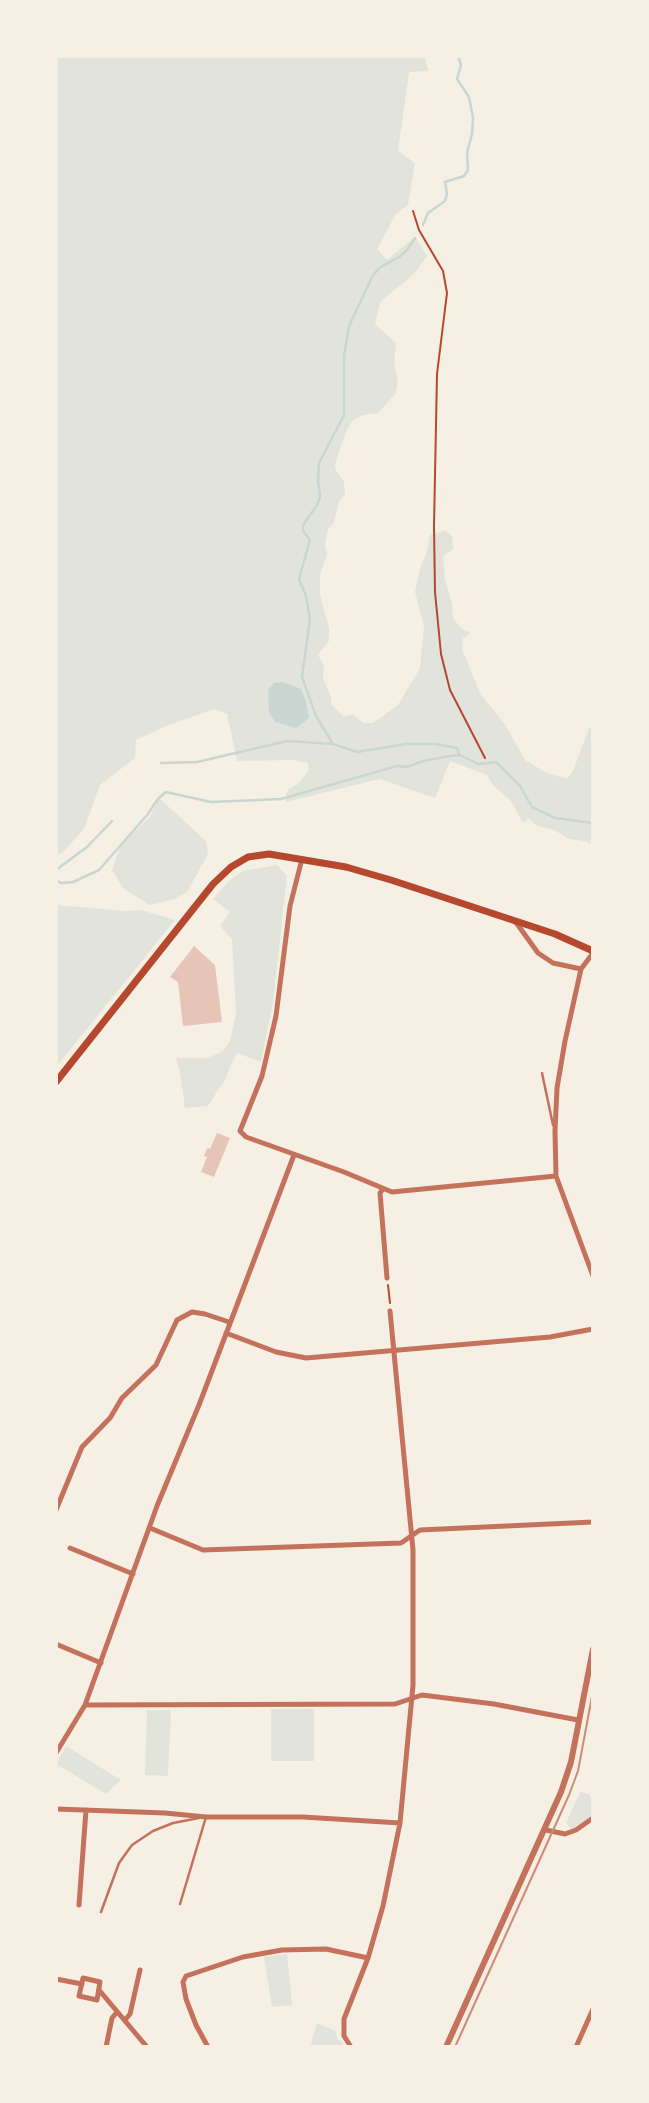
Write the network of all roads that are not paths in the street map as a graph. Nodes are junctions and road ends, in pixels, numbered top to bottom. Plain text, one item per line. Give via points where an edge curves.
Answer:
1 (302, 859) junction
2 (515, 922) junction
3 (593, 952) edge
4 (581, 969) junction
5 (542, 1073) dead end
6 (56, 1082) edge
7 (555, 1131) junction
8 (294, 1155) junction
9 (556, 1175) junction
10 (383, 1189) junction
11 (593, 1276) edge
12 (387, 1278) road end
13 (390, 1311) road end
14 (229, 1322) junction
15 (593, 1329) edge
16 (226, 1333) junction
17 (394, 1351) junction
18 (56, 1510) edge
19 (593, 1522) edge
20 (149, 1528) junction
21 (410, 1538) junction
22 (70, 1548) dead end
23 (134, 1574) junction
24 (56, 1644) edge
25 (593, 1654) edge
26 (101, 1663) junction
27 (412, 1699) junction
28 (85, 1704) junction
29 (578, 1720) junction
30 (57, 1750) edge
31 (56, 1809) edge
32 (86, 1810) junction
33 (206, 1817) junction
34 (593, 1818) edge
35 (400, 1823) junction
36 (545, 1830) junction
37 (180, 1904) dead end
38 (79, 1905) dead end
39 (101, 1912) dead end
40 (368, 1958) junction
41 (140, 1969) dead end
42 (56, 1979) edge
43 (82, 1984) junction
44 (99, 1990) junction
45 (593, 2009) edge
46 (117, 2012) junction
47 (125, 2020) junction
48 (106, 2047) edge
49 (147, 2047) edge
50 (208, 2047) edge
51 (351, 2047) edge
52 (446, 2047) edge
53 (576, 2047) edge

1 - 2 main road via 391,880
1 - 6 main road via 269,854 248,857 222,876
1 - 8 street via 290,906 276,1016 262,1076 240,1131
2 - 3 main road
2 - 4 street via 538,953 552,963
3 - 4 street
4 - 7 street via 557,1088
5 - 7 lane
7 - 9 street
8 - 10 street
8 - 14 street
9 - 10 street via 392,1192
9 - 11 street
10 - 12 street
13 - 17 street
14 - 16 street
14 - 18 street via 197,1312 177,1320 156,1365 82,1447
15 - 17 street
16 - 17 street via 297,1357
16 - 20 street
17 - 21 street
19 - 21 street via 419,1530
20 - 21 street via 203,1550 401,1543
20 - 23 street
21 - 27 street
22 - 23 street
23 - 26 street
24 - 26 street
25 - 29 street
26 - 28 street
27 - 28 street via 395,1704
27 - 29 street via 445,1697
27 - 35 street
28 - 30 street
29 - 36 street via 571,1762
31 - 32 street
32 - 33 street
32 - 38 street
33 - 35 street
33 - 37 lane
33 - 39 lane via 173,1823 132,1845 119,1863
34 - 36 street via 565,1834
35 - 40 street
36 - 52 street
40 - 50 street via 326,1949 282,1950 186,1976 186,1999
40 - 51 street via 344,2019 344,2036
41 - 47 street
42 - 43 street
43 - 44 street via 83,1978 100,1982
43 - 44 street via 79,1996 97,2000
44 - 46 street
45 - 53 street
46 - 47 street
46 - 48 street
47 - 49 street

